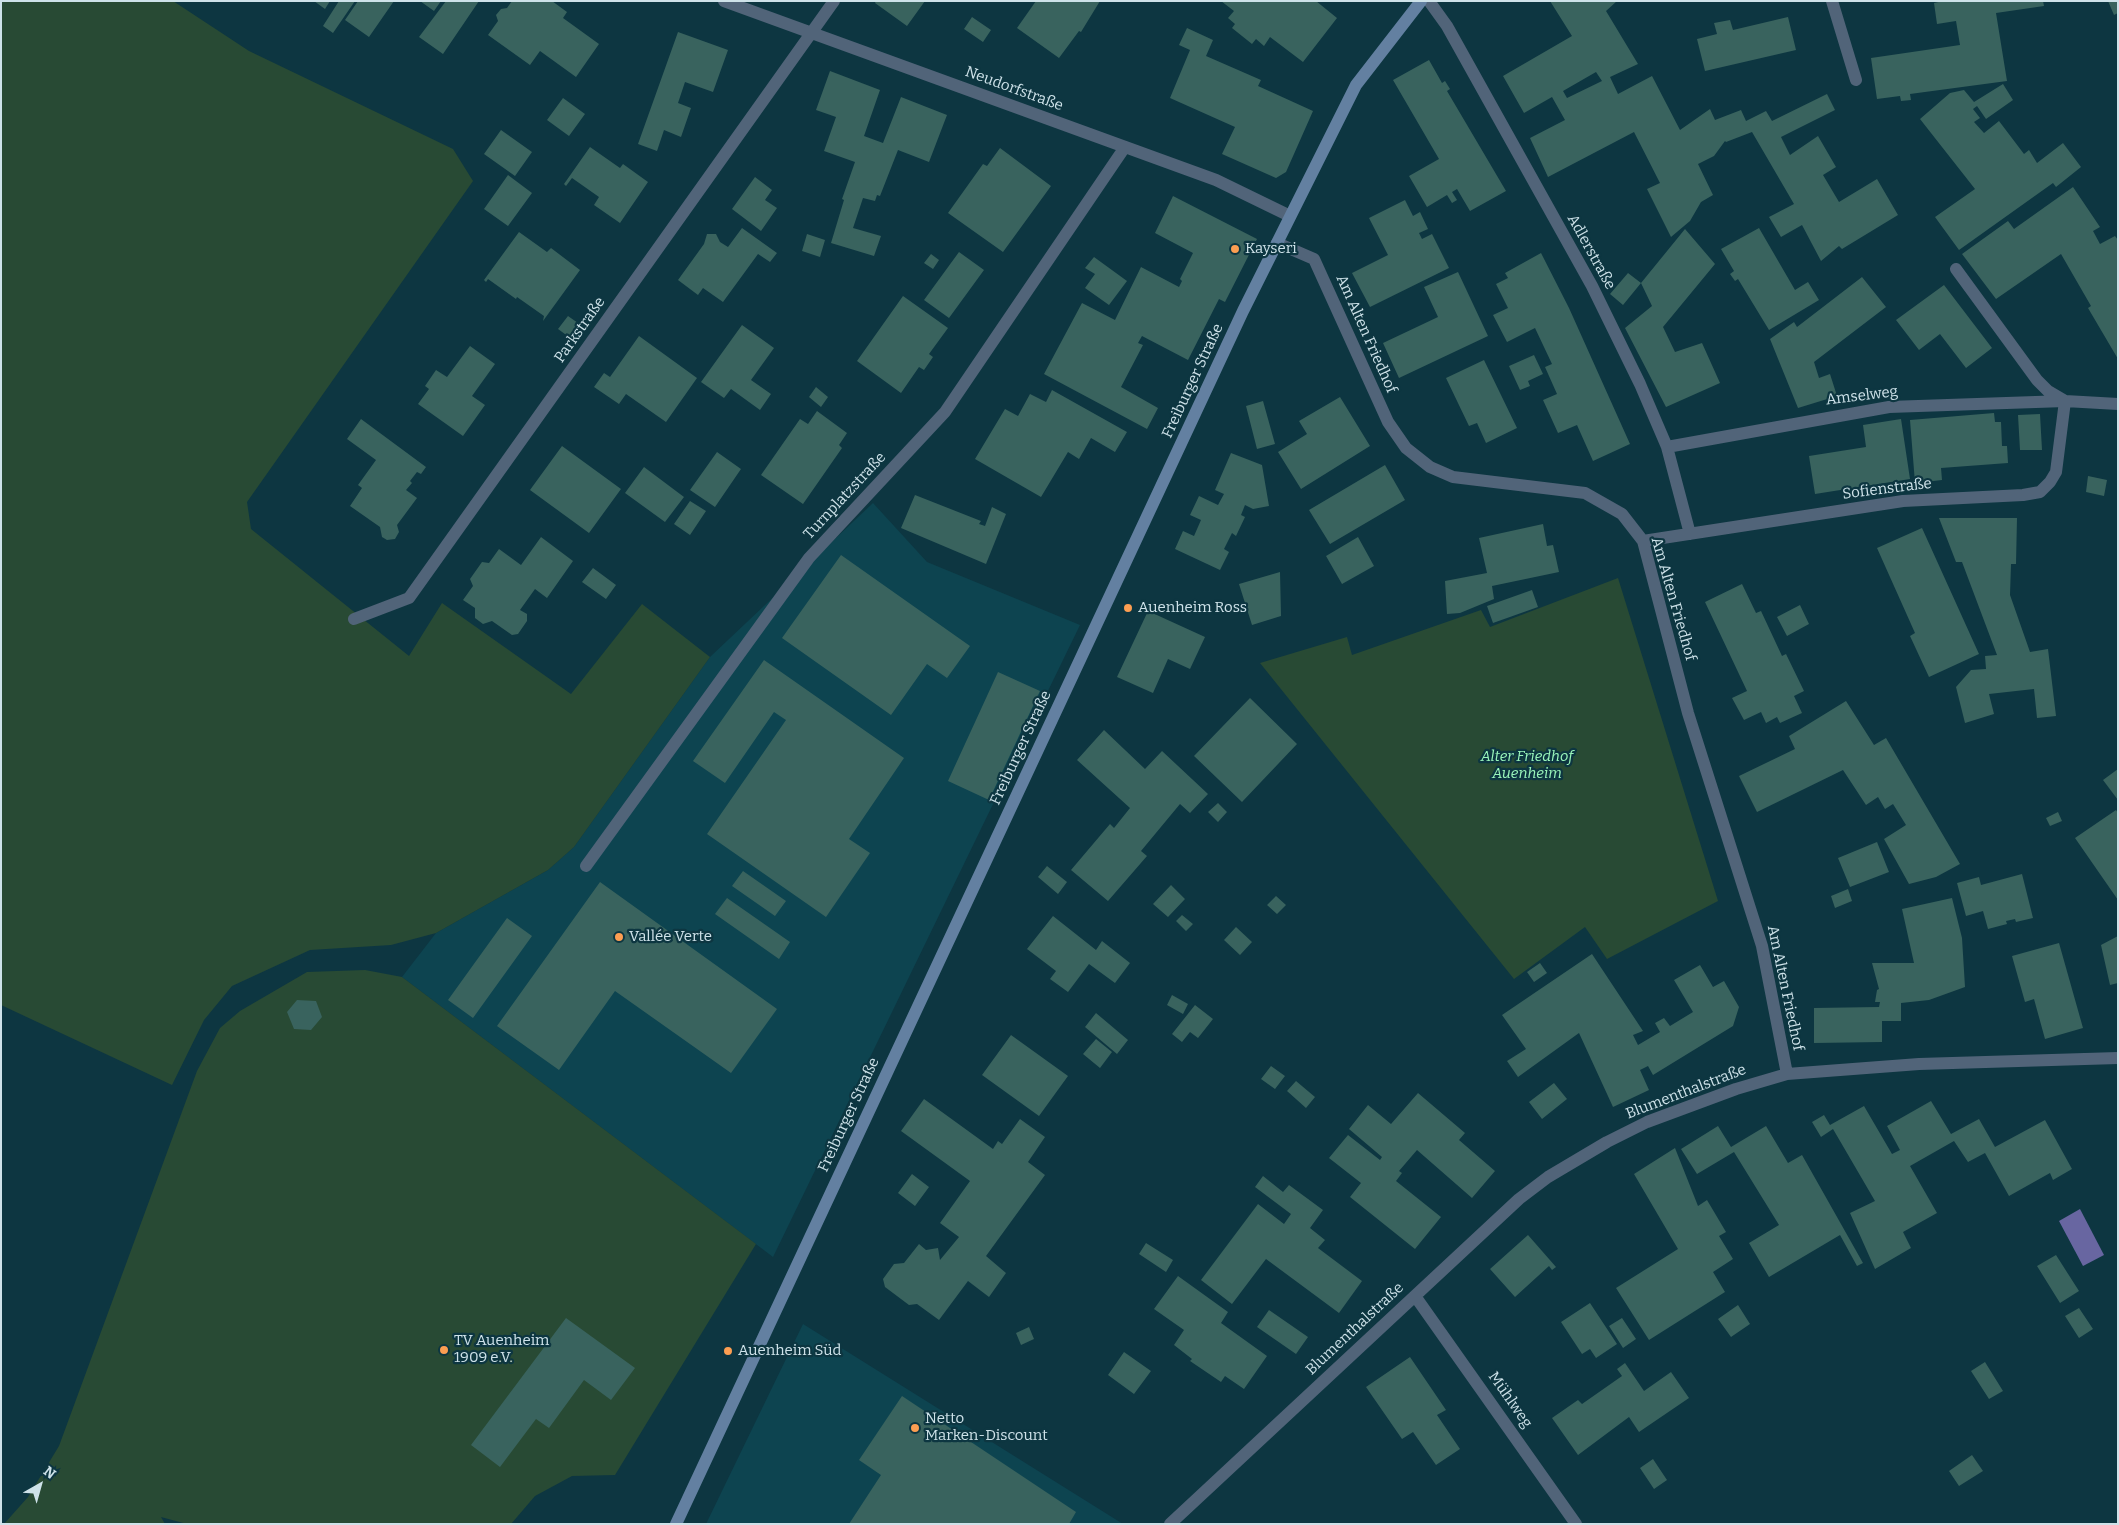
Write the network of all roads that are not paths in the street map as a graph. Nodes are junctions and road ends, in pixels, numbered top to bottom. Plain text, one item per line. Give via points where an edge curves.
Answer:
1 (724, 1) edge
2 (834, 1) edge
3 (1421, 1) edge
4 (1430, 1) edge
5 (1832, 1) edge
6 (811, 33) junction
7 (1856, 80) dead end
8 (1125, 147) junction
9 (1290, 216) junction
10 (1277, 243) junction
11 (1956, 269) dead end
12 (2065, 401) junction
13 (2118, 404) edge
14 (1667, 447) junction
15 (1690, 534) junction
16 (1643, 541) junction
17 (354, 619) dead end
18 (586, 866) dead end
19 (2118, 1058) edge
20 (1787, 1074) junction
21 (1416, 1296) junction
22 (676, 1524) edge
23 (1170, 1524) edge
24 (1576, 1524) edge

1 - 6 street, Neudorfstraße
2 - 6 street, Parkstraße
3 - 9 street, Freiburger Straße via 1356,85
4 - 14 street, Adlerstraße via 1592,286
5 - 7 street
6 - 8 street, Neudorfstraße
6 - 17 street, Parkstraße via 408,598
8 - 9 street, Neudorfstraße via 1216,180
8 - 18 street, Turnplatzstraße via 945,412 809,558
9 - 10 street, Freiburger Straße
10 - 16 street, Am Alten Friedhof via 1314,259 1388,422 1406,448 1430,467 1453,477 1585,493 1622,514
10 - 22 street, Freiburger Straße via 727,1409
11 - 12 street via 2036,380
12 - 13 street
12 - 14 street, Amselweg via 1889,407
12 - 15 street, Sofienstraße via 2056,472 2040,492 1902,502
14 - 15 street, Adlerstraße
15 - 16 street, Sofienstraße
16 - 20 street, Am Alten Friedhof via 1688,713 1762,946
19 - 20 street, Blumenthalstraße via 1919,1064
20 - 21 street, Blumenthalstraße via 1646,1122 1548,1177 1519,1199
21 - 23 street, Blumenthalstraße
21 - 24 street, Mühlweg

